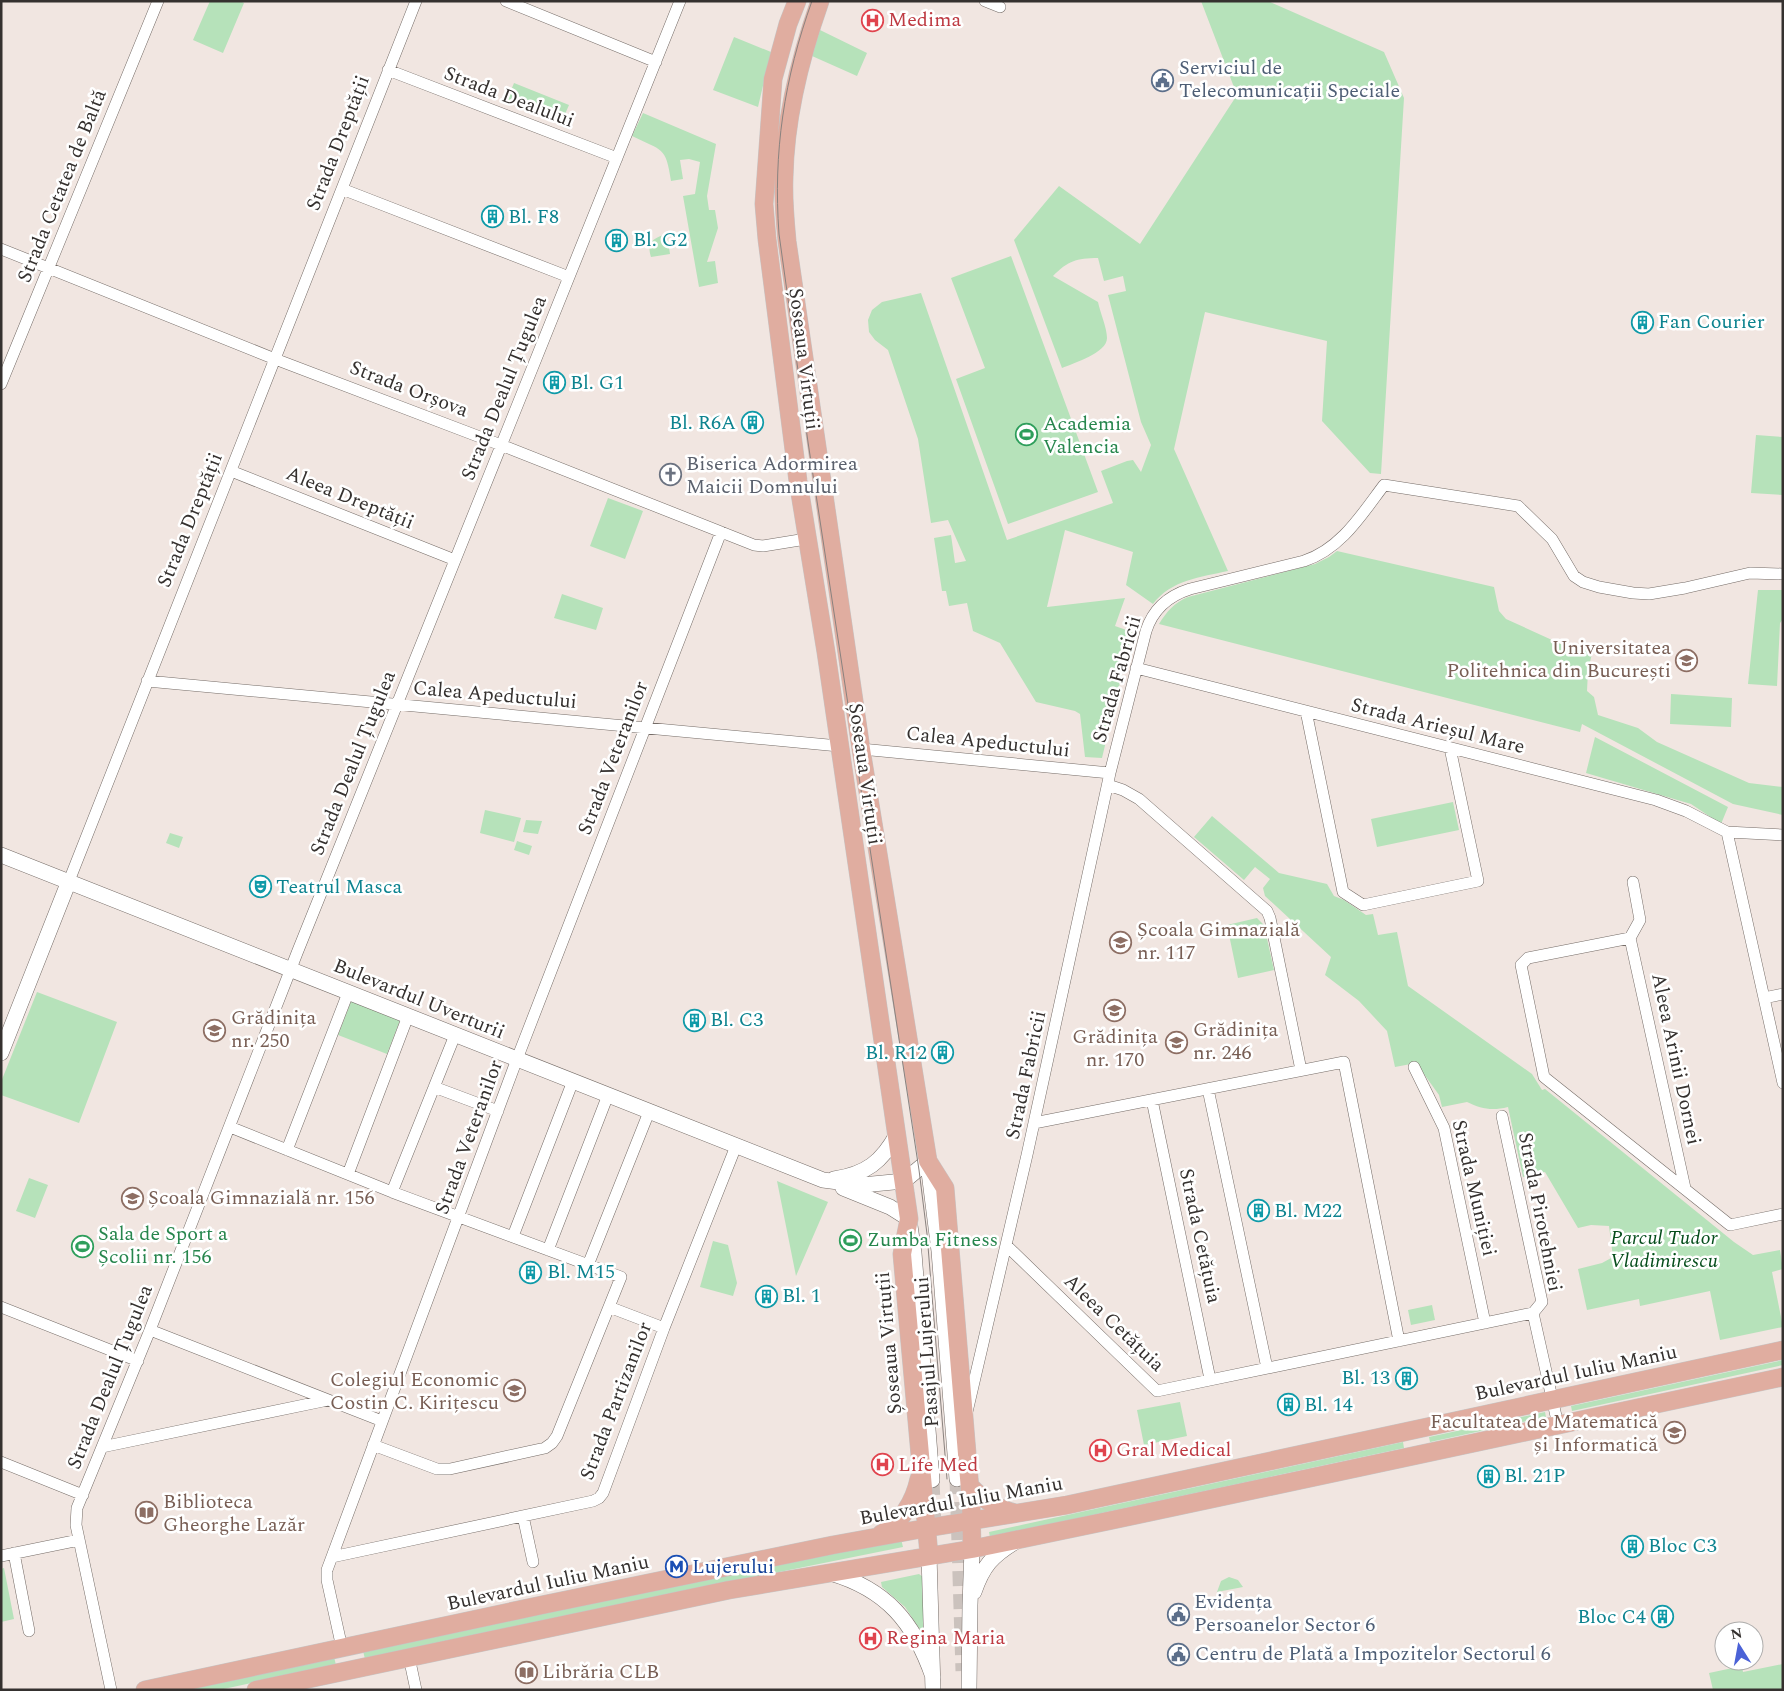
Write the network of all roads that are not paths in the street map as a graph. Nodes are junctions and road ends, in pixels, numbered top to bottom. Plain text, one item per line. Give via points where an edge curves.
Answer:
1 (158, 1) edge
2 (416, 1) edge
3 (506, 1) edge
4 (680, 1) edge
5 (797, 1) edge
6 (820, 1) edge
7 (985, 1) edge
8 (1000, 7) dead end
9 (656, 62) junction
10 (388, 70) junction
11 (617, 158) junction
12 (342, 189) junction
13 (1, 249) edge
14 (49, 268) junction
15 (569, 277) junction
16 (275, 360) junction
17 (1, 384) edge
18 (502, 445) junction
19 (231, 471) junction
20 (721, 532) junction
21 (806, 539) junction
22 (455, 560) junction
23 (1783, 574) edge
24 (1136, 668) junction
25 (147, 681) junction
26 (396, 705) junction
27 (1306, 711) junction
28 (645, 729) junction
29 (839, 746) junction
30 (1450, 748) junction
31 (862, 749) junction
32 (1110, 773) junction
33 (1108, 785) junction
34 (1728, 832) junction
35 (1783, 835) edge
36 (1, 855) edge
37 (69, 882) junction
38 (1633, 882) dead end
39 (1630, 938) junction
40 (290, 969) junction
41 (348, 992) junction
42 (1783, 994) edge
43 (1764, 998) junction
44 (408, 1016) junction
45 (6, 1027) edge
46 (455, 1035) junction
47 (1, 1053) edge
48 (517, 1059) junction
49 (1414, 1067) dead end
50 (1300, 1070) junction
51 (573, 1081) junction
52 (1783, 1082) edge
53 (434, 1087) junction
54 (1208, 1089) junction
55 (608, 1095) junction
56 (1152, 1100) junction
57 (498, 1111) junction
58 (649, 1112) junction
59 (1502, 1116) dead end
60 (1034, 1123) junction
61 (230, 1127) junction
62 (897, 1134) junction
63 (736, 1146) junction
64 (287, 1150) junction
65 (928, 1161) junction
66 (348, 1174) junction
67 (823, 1180) junction
68 (904, 1181) junction
69 (1685, 1188) junction
70 (392, 1192) junction
71 (1783, 1214) edge
72 (459, 1216) junction
73 (909, 1219) junction
74 (513, 1236) junction
75 (1007, 1246) junction
76 (548, 1250) junction
77 (588, 1265) junction
78 (1, 1307) edge
79 (610, 1307) junction
80 (1533, 1313) junction
81 (1485, 1323) junction
82 (664, 1328) junction
83 (150, 1330) junction
84 (1399, 1341) junction
85 (1783, 1350) edge
86 (138, 1361) junction
87 (1267, 1368) junction
88 (1783, 1378) edge
89 (1210, 1380) junction
90 (328, 1400) junction
91 (1552, 1400) junction
92 (382, 1421) junction
93 (965, 1424) junction
94 (1558, 1425) junction
95 (373, 1445) junction
96 (102, 1447) junction
97 (1, 1462) edge
98 (927, 1476) junction
99 (963, 1482) junction
100 (83, 1494) junction
101 (1018, 1514) junction
102 (523, 1516) junction
103 (972, 1521) junction
104 (927, 1528) junction
105 (877, 1537) junction
106 (79, 1540) junction
107 (1018, 1540) junction
108 (972, 1548) junction
109 (14, 1553) junction
110 (930, 1555) junction
111 (1, 1556) edge
112 (332, 1557) junction
113 (533, 1562) dead end
114 (828, 1572) junction
115 (970, 1606) junction
116 (29, 1631) dead end
117 (342, 1648) junction
118 (409, 1657) junction
119 (933, 1683) edge
120 (111, 1690) edge
121 (145, 1690) edge
122 (256, 1690) edge
123 (416, 1690) edge
124 (970, 1690) edge

1 - 14 street, Strada Cetatea de Baltă
2 - 10 street, Strada Dreptății
3 - 9 street
4 - 9 street, Strada Dealul Țugulea
5 - 21 main road, Șoseaua Virtuții via 773,79 764,204
6 - 31 main road, Șoseaua Virtuții via 804,50 791,109 784,206 798,323
7 - 8 street
9 - 11 street, Strada Dealul Țugulea
10 - 11 street, Strada Dealului
10 - 12 street, Strada Dreptății
11 - 15 street, Strada Dealul Țugulea
12 - 15 street
12 - 16 street, Strada Dreptății
13 - 14 street, Strada Orșova
14 - 16 street, Strada Orșova
14 - 17 street, Strada Cetatea de Baltă
15 - 18 street, Strada Dealul Țugulea
16 - 18 street, Strada Orșova
16 - 19 street, Strada Dreptății
18 - 20 street, Strada Orșova
18 - 22 street, Strada Dealul Țugulea
19 - 22 street, Aleea Dreptății
19 - 25 street, Strada Dreptății
20 - 21 street, Strada Orșova via 758,546
20 - 28 street, Strada Veteranilor
21 - 29 main road, Șoseaua Virtuții
22 - 26 street, Strada Dealul Țugulea
23 - 24 street, Strada Fabricii via 1750,573 1648,594 1598,587 1574,576 1552,539 1518,506 1384,485 1348,531 1319,555 1190,589 1166,600 1148,623
24 - 27 street, Strada Arieșul Mare
24 - 32 street, Strada Fabricii
25 - 26 street, Calea Apeductului
25 - 37 street, Strada Dreptății
26 - 28 street, Calea Apeductului
26 - 40 street, Strada Dealul Țugulea
27 - 30 street, Strada Arieșul Mare
27 - 30 street via 1343,892 1363,905 1478,881
28 - 29 street, Calea Apeductului
28 - 48 street, Strada Veteranilor
29 - 62 main road, Șoseaua Virtuții
30 - 34 street, Strada Arieșul Mare via 1656,800 1686,810
31 - 32 street, Calea Apeductului
31 - 65 main road, Șoseaua Virtuții
32 - 33 street, Strada Fabricii
33 - 50 street via 1139,799 1267,911
33 - 60 street, Strada Fabricii
34 - 35 street
34 - 43 street
36 - 37 main road, Bulevardul Uverturii
37 - 40 main road, Bulevardul Uverturii
37 - 45 main road, Strada Dreptății
38 - 39 street via 1640,920
39 - 69 street, Aleea Arinii Dornei
39 - 69 street via 1528,958 1521,965 1544,1077
40 - 41 main road, Bulevardul Uverturii
40 - 61 street, Strada Dealul Țugulea
41 - 44 main road, Bulevardul Uverturii
41 - 64 street
42 - 43 street
43 - 52 street
44 - 46 main road, Bulevardul Uverturii
44 - 66 street
45 - 47 main road, Strada Dreptății
46 - 48 main road, Bulevardul Uverturii
46 - 53 street
48 - 51 main road, Bulevardul Uverturii
48 - 57 street, Strada Veteranilor
49 - 81 street, Strada Muniției via 1444,1128
50 - 54 street
50 - 84 street via 1344,1062
51 - 55 main road, Bulevardul Uverturii
51 - 74 street
53 - 57 street
53 - 70 street
54 - 56 street
54 - 87 street
55 - 58 main road, Bulevardul Uverturii
55 - 76 street
56 - 60 street
56 - 89 street, Strada Cetățuia
57 - 72 street, Strada Veteranilor
58 - 63 main road, Bulevardul Uverturii
58 - 77 street
59 - 80 street, Strada Pirotehniei via 1542,1302
60 - 75 street, Strada Fabricii
61 - 64 street
61 - 83 street, Strada Dealul Țugulea
62 - 67 main road via 883,1155 870,1166 854,1174
62 - 68 main road, Șoseaua Virtuții
63 - 67 main road, Bulevardul Uverturii
63 - 82 street, Strada Partizanilor
64 - 66 street
65 - 68 main road
65 - 93 main road, Șoseaua Virtuții via 945,1188
65 - 99 main road, Pasajul Lujerului
66 - 70 street
67 - 68 main road, Bulevardul Uverturii via 862,1185
67 - 73 main road via 890,1207
68 - 73 main road, Șoseaua Virtuții
69 - 71 street via 1730,1225
70 - 72 street
72 - 74 street
72 - 92 street, Strada Veteranilor
73 - 98 main road, Pasajul Lujerului via 914,1253
73 - 98 main road, Șoseaua Virtuții via 902,1254
74 - 76 street
75 - 89 street, Aleea Cetățuia via 1157,1391
75 - 93 street, Strada Fabricii
76 - 77 street
77 - 79 street via 621,1277
78 - 86 street
79 - 82 street
79 - 95 street via 557,1436 545,1448 437,1469
80 - 81 street, Aleea Cetățuia
80 - 91 street
81 - 84 street, Aleea Cetățuia
82 - 102 street, Strada Partizanilor via 599,1498
83 - 86 street, Strada Dealul Țugulea
83 - 90 street
84 - 87 street, Aleea Cetățuia
85 - 91 main road, Bulevardul Iuliu Maniu
86 - 96 street, Strada Dealul Țugulea
87 - 89 street, Aleea Cetățuia
88 - 94 main road
90 - 92 street
90 - 96 street
91 - 94 street
91 - 101 main road, Bulevardul Iuliu Maniu
92 - 95 street, Strada Veteranilor
93 - 99 main road, Șoseaua Virtuții
94 - 107 main road
95 - 112 street, Strada Veteranilor
96 - 100 street, Strada Dealul Țugulea
97 - 100 street
98 - 104 main road, Șoseaua Virtuții
98 - 105 main road via 918,1483 908,1507 893,1526
99 - 101 main road via 990,1504
99 - 103 main road, Șoseaua Virtuții
100 - 106 street, Strada Dealul Țugulea via 75,1516
101 - 103 main road, Bulevardul Iuliu Maniu
102 - 112 street, Strada Partizanilor
102 - 113 street
103 - 104 main road, Bulevardul Iuliu Maniu
103 - 108 main road, Șoseaua Virtuții
104 - 105 main road, Bulevardul Iuliu Maniu
104 - 110 main road, Șoseaua Virtuții
105 - 117 main road, Bulevardul Iuliu Maniu
106 - 109 street
106 - 120 street, Strada Dealul Țugulea
107 - 108 main road
107 - 115 main road via 990,1560 981,1574
108 - 110 main road
108 - 115 main road
109 - 111 street
109 - 116 street
110 - 114 main road
110 - 119 main road
112 - 117 street, Strada Veteranilor via 327,1575
114 - 118 main road
114 - 119 main road via 869,1588 890,1606 916,1637
115 - 124 main road
117 - 121 main road, Bulevardul Iuliu Maniu
118 - 122 main road
118 - 123 street

